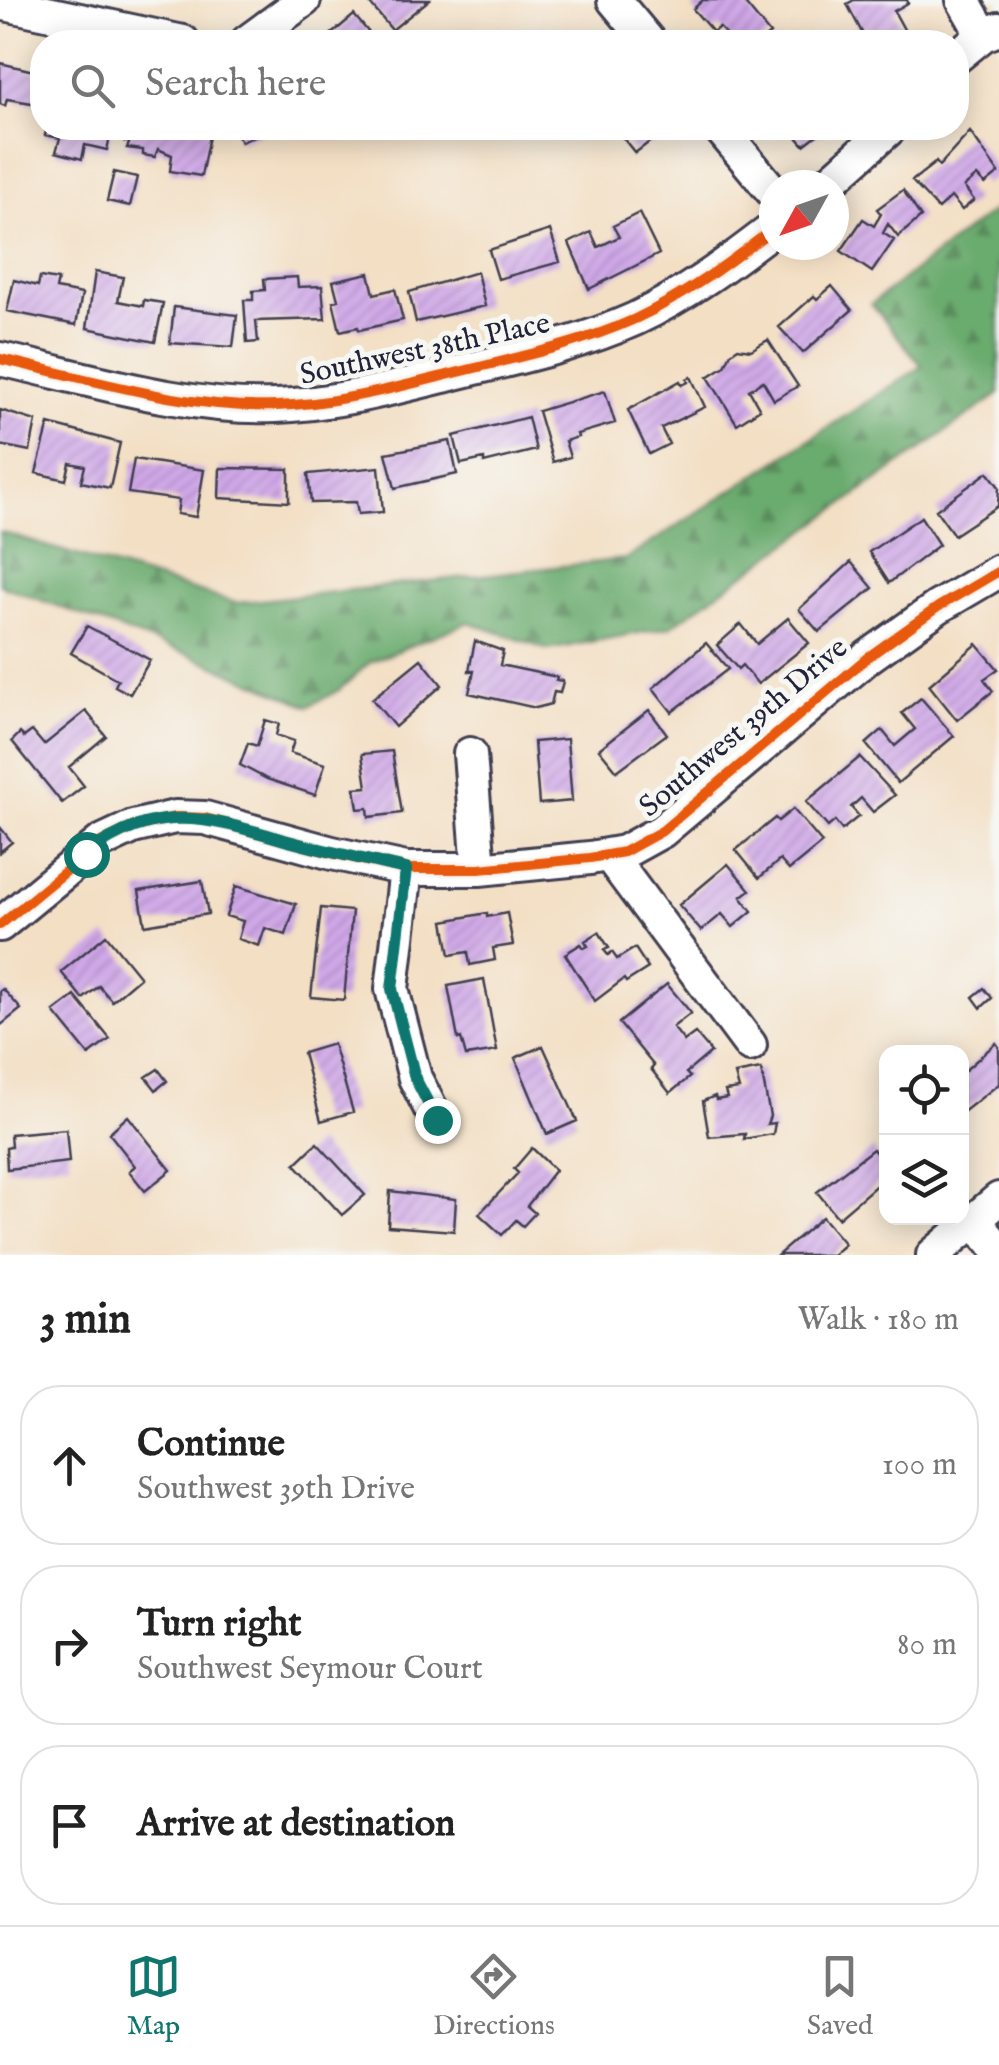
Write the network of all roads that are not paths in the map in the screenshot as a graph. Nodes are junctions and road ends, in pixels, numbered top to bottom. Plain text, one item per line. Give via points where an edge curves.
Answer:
1 (304, 0) edge
2 (614, 0) edge
3 (963, 0) edge
4 (0, 3) edge
5 (127, 30) edge
6 (263, 30) edge
7 (639, 30) edge
8 (991, 32) edge
9 (969, 48) edge
10 (730, 140) edge
11 (877, 140) edge
12 (843, 170) edge
13 (759, 174) edge
14 (759, 239) edge
15 (0, 360) edge
16 (999, 571) edge
17 (470, 754) dead end
18 (609, 854) junction
19 (479, 868) junction
20 (406, 869) junction
21 (0, 925) edge
22 (750, 1045) dead end
23 (437, 1120) dead end
24 (987, 1210) edge
25 (999, 1250) edge
26 (933, 1255) edge

1 - 6 street
2 - 7 street
3 - 8 street
4 - 5 street
8 - 9 street
10 - 13 street
11 - 12 street
14 - 15 street, Southwest 38th Place via 696,285 570,344 336,399 274,406 196,400
16 - 18 street, Southwest 39th Drive via 868,657 662,830
17 - 19 street
18 - 19 street, Southwest 39th Drive
18 - 22 street
19 - 20 street, Southwest 39th Drive
20 - 21 street, Southwest 39th Drive via 206,818 175,818 101,842
20 - 23 street via 392,989 415,1078
24 - 25 street
24 - 26 street

